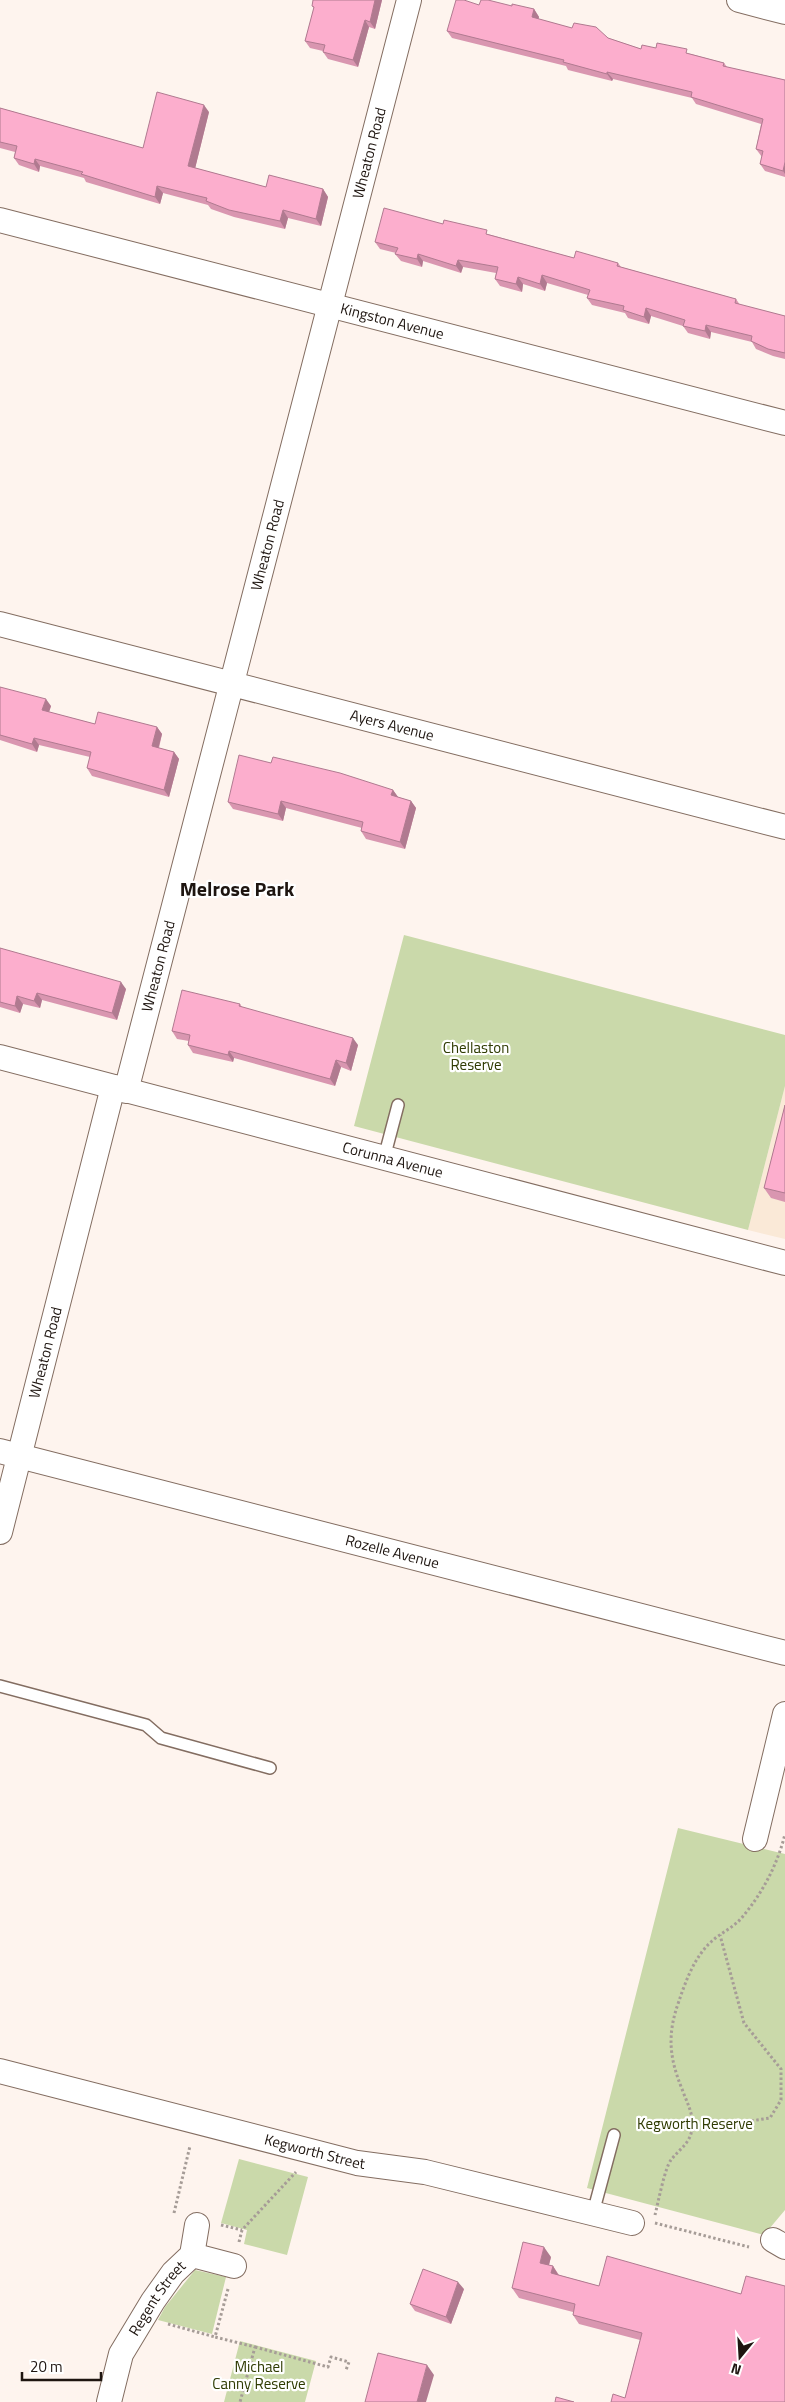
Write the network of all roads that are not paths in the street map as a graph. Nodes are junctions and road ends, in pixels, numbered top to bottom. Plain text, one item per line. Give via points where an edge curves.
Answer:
1 (409, 0) edge
2 (740, 0) edge
3 (785, 12) edge
4 (0, 220) edge
5 (330, 305) junction
6 (785, 422) edge
7 (0, 624) edge
8 (232, 684) junction
9 (785, 827) edge
10 (0, 1057) edge
11 (120, 1089) junction
12 (398, 1105) dead end
13 (384, 1158) junction
14 (785, 1263) edge
15 (9, 1454) edge
16 (0, 1532) edge
17 (785, 1653) edge
18 (0, 1686) edge
19 (785, 1714) edge
20 (270, 1768) dead end
21 (755, 1839) dead end
22 (0, 2070) edge
23 (614, 2135) dead end
24 (593, 2213) junction
25 (198, 2221) road end
26 (643, 2223) road end
27 (192, 2255) junction
28 (234, 2266) dead end
29 (110, 2402) edge

1 - 5 street, Wheaton Road
2 - 3 street
4 - 5 street, Kingston Avenue
5 - 6 street, Kingston Avenue
5 - 8 street, Wheaton Road
7 - 8 street, Ayers Avenue
8 - 9 street, Ayers Avenue
8 - 11 street, Wheaton Road
10 - 11 street, Corunna Avenue
11 - 13 street, Corunna Avenue
11 - 15 street, Wheaton Road
12 - 13 lane
13 - 14 street, Corunna Avenue
15 - 16 street, Wheaton Road
15 - 17 street, Rozelle Avenue
18 - 20 lane via 146,1726 161,1738
19 - 21 street
22 - 24 street, Kegworth Street via 358,2163 425,2172
23 - 24 lane
24 - 26 street, Kegworth Street
25 - 27 street, Regent Street
27 - 28 street, Regent Street
27 - 29 street, Regent Street via 173,2273 121,2354

